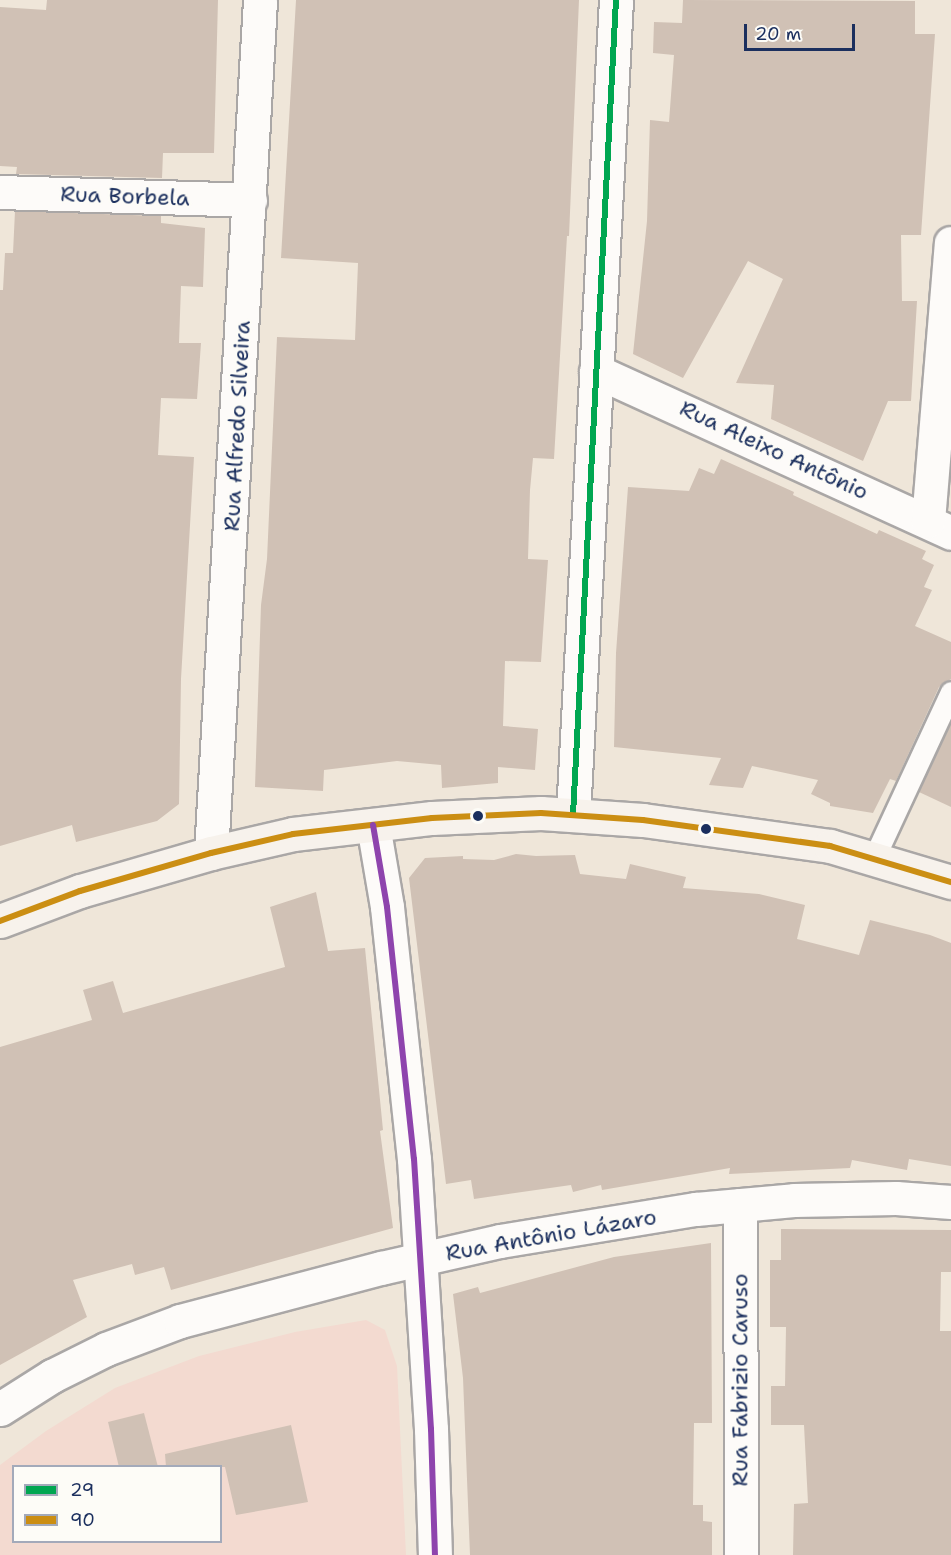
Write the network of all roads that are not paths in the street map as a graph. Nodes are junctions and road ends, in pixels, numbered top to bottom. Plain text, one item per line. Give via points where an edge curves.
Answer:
1 (260, 0) edge
2 (616, 0) edge
3 (0, 192) edge
4 (250, 200) junction
5 (951, 243) edge
6 (596, 371) junction
7 (939, 527) edge
8 (951, 692) edge
9 (573, 815) junction
10 (373, 825) junction
11 (212, 853) junction
12 (873, 860) junction
13 (951, 882) edge
14 (0, 921) edge
15 (951, 1202) edge
16 (740, 1205) junction
17 (421, 1259) junction
18 (0, 1409) edge
19 (435, 1555) edge
20 (741, 1555) edge

1 - 4 street, Rua Alfredo Silveira
2 - 6 street
3 - 4 street, Rua Borbela
4 - 11 street, Rua Alfredo Silveira
5 - 7 street
6 - 7 street, Rua Aleixo Antônio
6 - 9 street
8 - 12 lane
9 - 10 main road via 432,818
9 - 12 main road via 643,820 830,846
10 - 11 main road via 293,834
10 - 17 street via 388,919
11 - 14 main road via 80,891
12 - 13 main road
15 - 16 street, Rua Antônio Lázaro via 885,1198
16 - 17 street, Rua Antônio Lázaro via 500,1241
16 - 20 street, Rua Fabrizio Caruso
17 - 18 street, Rua Antônio Lázaro via 180,1321 106,1349 52,1376
17 - 19 street

